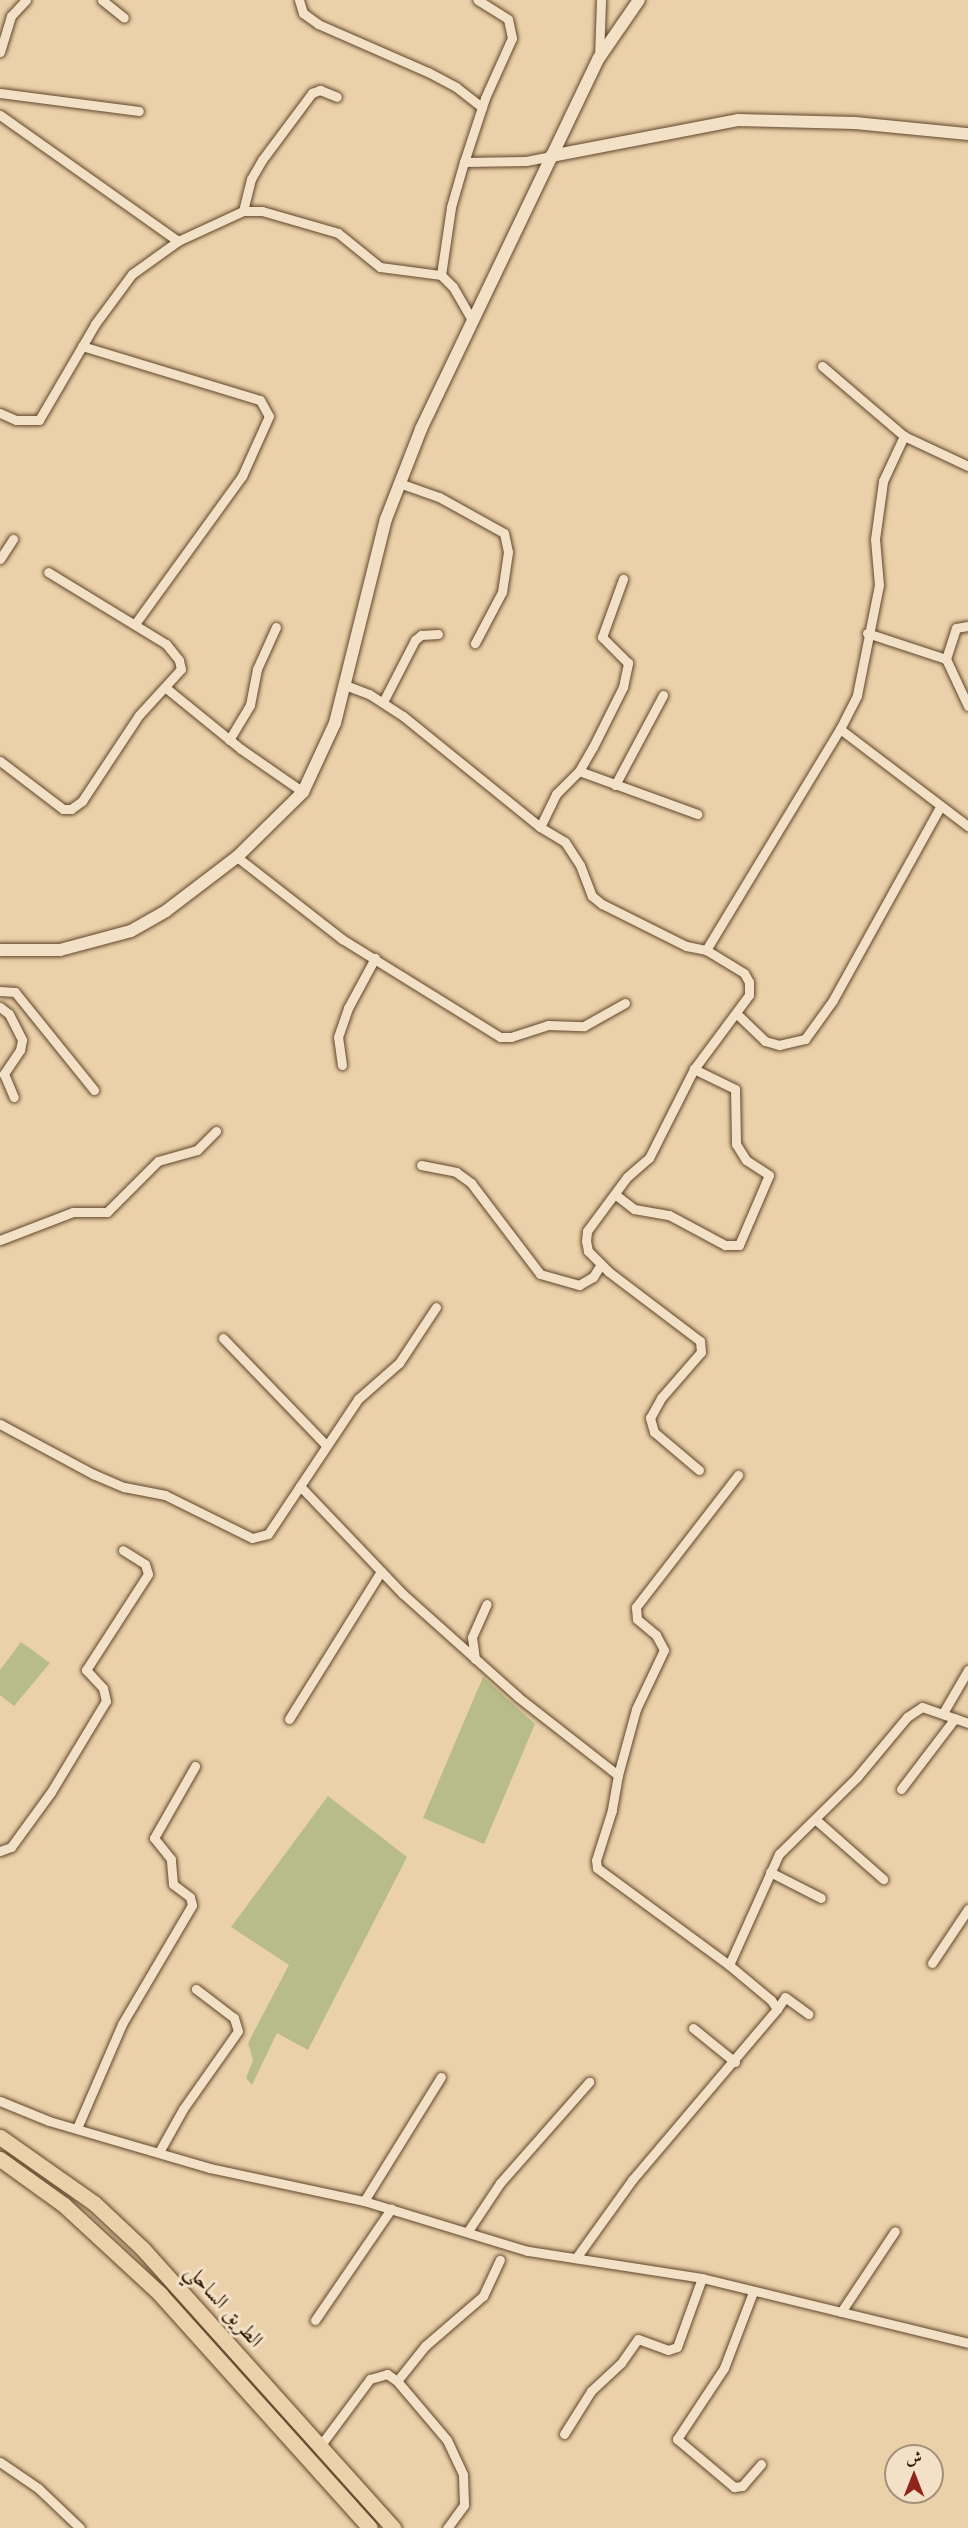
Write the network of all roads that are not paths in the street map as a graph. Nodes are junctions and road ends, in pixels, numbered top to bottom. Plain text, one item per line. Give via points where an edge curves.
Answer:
1 (26, 0) edge
2 (102, 0) edge
3 (299, 0) edge
4 (477, 0) edge
5 (601, 0) edge
6 (639, 0) edge
7 (124, 18) dead end
8 (0, 52) edge
9 (599, 58) junction
10 (0, 93) edge
11 (337, 97) dead end
12 (482, 107) junction
13 (139, 111) dead end
14 (0, 115) edge
15 (968, 134) edge
16 (551, 156) junction
17 (464, 162) junction
18 (243, 211) junction
19 (178, 241) junction
20 (441, 275) junction
21 (471, 318) junction
22 (82, 346) junction
23 (822, 366) dead end
24 (0, 413) edge
25 (904, 436) junction
26 (968, 466) edge
27 (399, 483) junction
28 (13, 539) dead end
29 (0, 559) edge
30 (48, 573) dead end
31 (623, 579) dead end
32 (135, 624) junction
33 (968, 626) edge
34 (276, 627) dead end
35 (867, 633) junction
36 (438, 634) dead end
37 (475, 643) dead end
38 (946, 659) junction
39 (345, 685) junction
40 (166, 688) junction
41 (663, 695) dead end
42 (383, 702) junction
43 (968, 706) edge
44 (840, 729) junction
45 (229, 740) junction
46 (0, 761) edge
47 (579, 771) junction
48 (615, 785) junction
49 (303, 792) junction
50 (940, 807) junction
51 (697, 814) dead end
52 (968, 826) edge
53 (540, 827) junction
54 (237, 856) junction
55 (0, 950) edge
56 (706, 950) junction
57 (375, 958) junction
58 (0, 991) edge
59 (625, 1004) dead end
60 (0, 1007) edge
61 (737, 1014) junction
62 (342, 1065) dead end
63 (694, 1069) junction
64 (94, 1090) dead end
65 (14, 1097) dead end
66 (216, 1131) dead end
67 (421, 1165) dead end
68 (616, 1195) junction
69 (0, 1240) edge
70 (601, 1264) junction
71 (436, 1307) dead end
72 (223, 1338) dead end
73 (0, 1424) edge
74 (326, 1444) junction
75 (699, 1470) dead end
76 (738, 1475) dead end
77 (300, 1486) junction
78 (123, 1550) dead end
79 (381, 1571) junction
80 (487, 1604) dead end
81 (475, 1659) junction
82 (968, 1670) edge
83 (943, 1713) junction
84 (955, 1718) junction
85 (289, 1719) dead end
86 (968, 1723) edge
87 (195, 1766) dead end
88 (618, 1775) junction
89 (902, 1789) dead end
90 (814, 1819) junction
91 (0, 1851) edge
92 (770, 1872) junction
93 (883, 1878) dead end
94 (821, 1898) dead end
95 (968, 1909) edge
96 (932, 1963) dead end
97 (729, 1965) junction
98 (196, 1989) dead end
99 (777, 2009) junction
100 (808, 2014) dead end
101 (693, 2028) dead end
102 (735, 2062) junction
103 (441, 2077) dead end
104 (589, 2082) dead end
105 (0, 2101) edge
106 (77, 2128) junction
107 (0, 2137) edge
108 (159, 2152) junction
109 (0, 2159) edge
110 (364, 2201) junction
111 (391, 2210) junction
112 (468, 2231) junction
113 (895, 2231) dead end
114 (576, 2258) junction
115 (500, 2260) dead end
116 (702, 2278) junction
117 (753, 2292) junction
118 (841, 2312) junction
119 (315, 2320) dead end
120 (968, 2343) edge
121 (397, 2381) junction
122 (564, 2434) dead end
123 (320, 2446) junction
124 (761, 2464) dead end
125 (2, 2467) edge
126 (80, 2528) edge
127 (370, 2528) edge
128 (393, 2528) edge
129 (447, 2528) edge

1 - 8 street via 11,16
2 - 7 street
3 - 12 street via 303,13 318,24 428,72
4 - 12 street via 508,19 512,28 509,47
5 - 9 street
6 - 9 street
9 - 16 street
10 - 13 street
11 - 18 street via 320,90 312,93 262,160 251,179
12 - 17 street
14 - 19 street
15 - 16 street via 855,123 738,120
16 - 17 street
16 - 21 street
17 - 20 street via 451,207
18 - 19 street
18 - 20 street via 262,211 338,232 380,267
19 - 22 street via 132,274
20 - 21 street
21 - 27 street
22 - 24 street via 39,420 16,420
22 - 32 street via 260,400 269,416 242,476
23 - 25 street
25 - 26 street
25 - 35 street via 886,472 879,505 875,539 879,585
27 - 37 street via 439,497 504,533 508,552 502,592
27 - 39 street via 386,519
28 - 29 street
30 - 32 street
31 - 47 street via 602,637 623,654 628,671
32 - 40 street via 166,644 179,660 181,669
33 - 38 street via 956,628
34 - 45 street via 257,669 250,705
35 - 38 street
35 - 44 street via 857,695
36 - 42 street via 421,635 414,640
38 - 43 street
39 - 42 street
39 - 49 street via 324,751
40 - 45 street
40 - 46 street via 139,715 82,801 70,809 63,809
41 - 48 street
42 - 53 street
44 - 50 street
44 - 56 street
45 - 49 street
47 - 48 street
47 - 53 street via 556,794
48 - 51 street
49 - 54 street
50 - 52 street
50 - 61 street via 833,1000 805,1039 779,1045 765,1041
53 - 56 street via 570,848 586,885 602,904 686,946
54 - 55 street via 166,911 130,932 60,950
54 - 57 street via 293,903
56 - 61 street via 744,973 749,982 749,995
57 - 59 street via 500,1036 511,1037 548,1025 584,1026
57 - 62 street via 348,1008 338,1037
58 - 64 street via 15,992
60 - 65 street via 9,1014 22,1040 4,1074
61 - 63 street
63 - 68 street via 650,1158 631,1172
63 - 68 street via 735,1089 736,1144 746,1160 769,1175 739,1245 725,1245 669,1215 634,1209
66 - 69 street via 196,1150 158,1161 107,1212 72,1212
67 - 70 street via 456,1172 471,1184 540,1274 579,1285 593,1276
68 - 70 street via 587,1231 588,1251
70 - 75 street via 700,1341 701,1352 661,1398 650,1418 654,1432
71 - 74 street via 399,1363 358,1399
72 - 74 street
73 - 77 street via 93,1474 124,1487 165,1495 252,1538 268,1534
74 - 77 street
76 - 88 street via 636,1607 637,1619 656,1635 664,1650 636,1709
77 - 79 street
78 - 91 street via 145,1564 148,1574 86,1670 103,1688 106,1701 51,1792 10,1847
79 - 81 street
79 - 85 street
80 - 81 street via 472,1637
81 - 88 street
82 - 83 street
83 - 84 street
83 - 90 street via 922,1707 914,1710
84 - 86 street
84 - 89 street
87 - 106 street via 154,1838 171,1859 173,1884 190,1897 192,1905 113,2042
88 - 97 street via 612,1810 598,1848 597,1868
90 - 92 street via 779,1854
90 - 93 street
92 - 94 street
92 - 97 street
95 - 96 street
97 - 99 street
98 - 108 street via 234,2018 238,2031 183,2109
99 - 100 street via 785,1997
99 - 102 street
101 - 102 street
102 - 114 street via 632,2180
103 - 110 street
104 - 112 street via 500,2183
105 - 106 street
106 - 108 street
107 - 123 highway, الطريق الساحلي via 94,2203 143,2249
108 - 110 street via 210,2168
109 - 127 highway, الطريق الساحلي via 64,2205 160,2294
110 - 111 street
111 - 112 street
111 - 119 street
112 - 114 street via 528,2251
113 - 118 street
114 - 116 street
115 - 121 street via 483,2296 425,2346
116 - 117 street
116 - 122 street via 676,2347 668,2350 638,2339 621,2363 591,2391
117 - 118 street
117 - 124 street via 724,2368 677,2439 734,2487 742,2486
118 - 120 street
121 - 123 street via 387,2374 370,2379
121 - 129 street via 447,2440 463,2475 464,2505
123 - 128 highway, الطريق الساحلي
125 - 126 street via 38,2488

